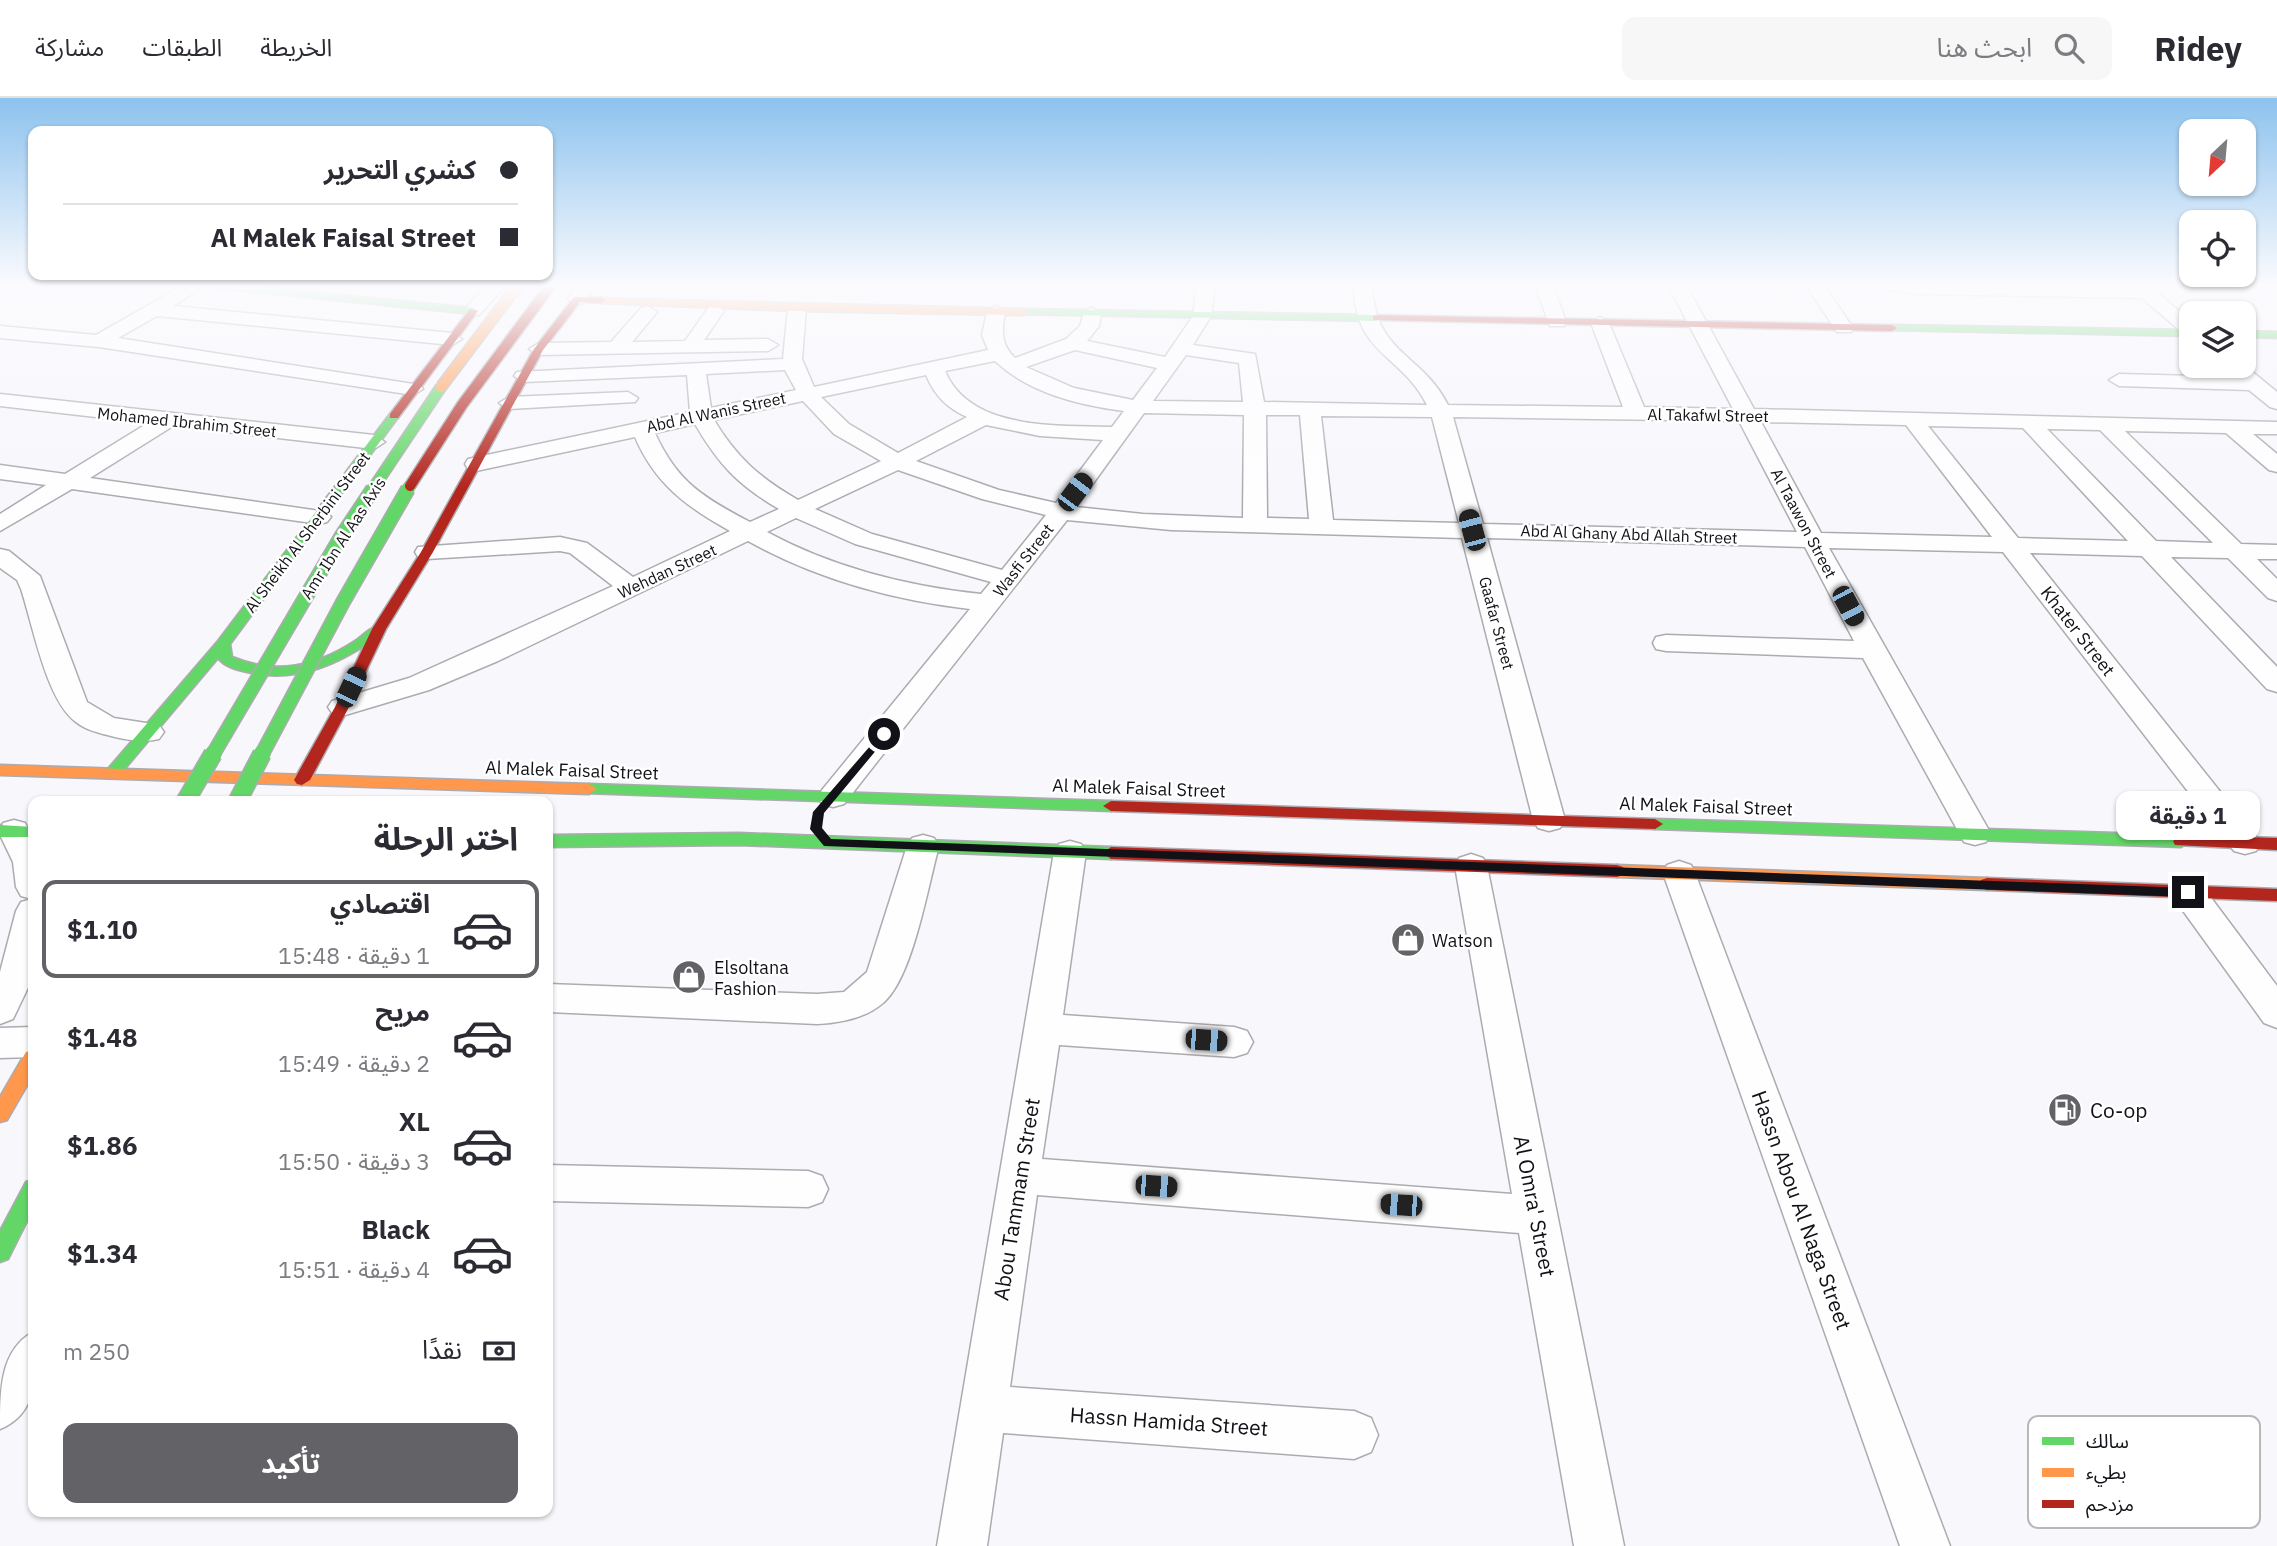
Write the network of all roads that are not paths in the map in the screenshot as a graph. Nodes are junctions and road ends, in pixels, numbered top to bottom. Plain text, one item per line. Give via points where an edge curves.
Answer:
1 (175, 353) edge
2 (441, 353) edge
3 (469, 353) edge
4 (500, 353) edge
5 (537, 353) edge
6 (774, 353) edge
7 (1001, 353) edge
8 (1032, 353) edge
9 (1107, 353) edge
10 (1179, 353) edge
11 (1393, 353) edge
12 (1612, 353) edge
13 (1711, 353) edge
14 (792, 354) junction
15 (1176, 357) junction
16 (1005, 359) junction
17 (933, 367) junction
18 (696, 370) junction
19 (632, 372) junction
20 (524, 376) junction
21 (2248, 378) edge
22 (2119, 380) dead end
23 (2255, 384) junction
24 (413, 389) junction
25 (807, 393) junction
26 (628, 398) junction
27 (0, 400) edge
28 (509, 403) junction
29 (2277, 403) edge
30 (1138, 407) junction
31 (1255, 411) junction
32 (1310, 411) junction
33 (1441, 411) junction
34 (1636, 414) junction
35 (701, 415) junction
36 (1745, 415) junction
37 (984, 417) junction
38 (1911, 418) junction
39 (168, 420) junction
40 (2028, 421) junction
41 (2105, 423) junction
42 (2232, 427) junction
43 (2277, 428) edge
44 (632, 429) junction
45 (1119, 435) junction
46 (374, 442) junction
47 (899, 461) junction
48 (476, 464) junction
49 (2277, 465) edge
50 (0, 472) edge
51 (69, 481) junction
52 (797, 510) junction
53 (1061, 512) junction
54 (319, 517) junction
55 (0, 524) edge
56 (1255, 524) junction
57 (1322, 526) junction
58 (1472, 530) junction
59 (750, 532) junction
60 (1813, 539) junction
61 (2010, 545) junction
62 (2152, 548) junction
63 (2234, 550) junction
64 (427, 552) junction
65 (2277, 552) edge
66 (0, 556) edge
67 (1009, 579) junction
68 (632, 588) junction
69 (2277, 593) edge
70 (989, 603) junction
71 (379, 629) junction
72 (1666, 643) dead end
73 (223, 644) junction
74 (1872, 650) junction
75 (2277, 682) edge
76 (342, 706) junction
77 (149, 732) junction
78 (0, 771) edge
79 (112, 774) junction
80 (302, 780) junction
81 (754, 795) junction
82 (188, 796) edge
83 (240, 796) edge
84 (826, 804) junction
85 (766, 808) dead end
86 (1549, 820) junction
87 (761, 825) dead end
88 (816, 829) dead end
89 (16, 831) edge
90 (1975, 834) junction
91 (740, 839) junction
92 (553, 841) edge
93 (828, 843) junction
94 (2245, 843) junction
95 (2277, 844) edge
96 (923, 846) junction
97 (1070, 852) junction
98 (28, 860) edge
99 (1471, 866) junction
100 (1679, 873) junction
101 (2188, 892) junction
102 (2277, 895) edge
103 (28, 944) edge
104 (553, 998) edge
105 (0, 1009) edge
106 (2277, 1013) edge
107 (1042, 1028) junction
108 (28, 1042) edge
109 (1234, 1042) dead end
110 (0, 1043) edge
111 (28, 1066) edge
112 (0, 1114) edge
113 (1020, 1175) junction
114 (553, 1183) edge
115 (808, 1189) dead end
116 (28, 1199) edge
117 (1537, 1215) junction
118 (0, 1252) edge
119 (28, 1362) edge
120 (0, 1406) edge
121 (984, 1408) junction
122 (1354, 1435) dead end
123 (962, 1546) edge
124 (1599, 1546) edge
125 (1925, 1546) edge

1 - 24 street
2 - 24 main road, Al Sheikh Al Sherbini Street
3 - 82 main road, Amr Ibn Al Aas Axis, bridge via 411,432 288,624
4 - 83 main road, Amr Ibn Al Aas Axis, bridge via 449,426 321,641
5 - 20 main road
6 - 14 street
7 - 16 street
8 - 16 street, Abd Al Wanis Street
9 - 15 street
10 - 15 street, Wasfi Street
11 - 33 street, Gaafar Street via 1433,395
12 - 34 street
13 - 36 street, Al Taawon Street
14 - 18 street
14 - 25 street, Abd Al Ghany Abd Allah Street
15 - 30 street, Wasfi Street
15 - 31 street via 1248,358
16 - 17 street, Abd Al Wanis Street
16 - 30 street, Al Takafwl Street via 1066,393
17 - 25 street, Abd Al Wanis Street
17 - 37 street via 947,395
18 - 19 street
18 - 35 street
19 - 20 street
19 - 26 street
20 - 28 main road
21 - 23 street
22 - 23 street
23 - 29 street
24 - 46 main road, Al Sheikh Al Sherbini Street
25 - 35 street, Abd Al Wanis Street
25 - 47 street, Abd Al Ghany Abd Allah Street via 832,421
26 - 28 street
26 - 44 street
27 - 39 street, Mohamed Ibrahim Street
28 - 48 main road
30 - 31 street, Al Takafwl Street
30 - 45 street, Wasfi Street
31 - 32 street, Al Takafwl Street
31 - 56 street
32 - 33 street, Al Takafwl Street
32 - 57 street
33 - 34 street, Al Takafwl Street
33 - 58 street, Gaafar Street
34 - 36 street, Al Takafwl Street
35 - 44 street, Abd Al Wanis Street
35 - 52 street via 725,454 744,473
36 - 38 street, Al Takafwl Street
36 - 60 street, Al Taawon Street
37 - 45 street via 1043,430
37 - 47 street, Wehdan Street
38 - 40 street, Al Takafwl Street
38 - 61 street, Khater Street
39 - 46 street, Mohamed Ibrahim Street
39 - 51 street
40 - 41 street, Al Takafwl Street
40 - 62 street
41 - 42 street, Al Takafwl Street
41 - 63 street
42 - 43 street, Al Takafwl Street
42 - 49 street
44 - 48 street, Abd Al Wanis Street
44 - 59 street via 673,482
45 - 53 street, Wasfi Street
46 - 54 main road, Al Sheikh Al Sherbini Street
47 - 52 street, Wehdan Street
47 - 53 street, Abd Al Ghany Abd Allah Street
48 - 64 main road
50 - 51 street
51 - 54 street
51 - 55 street
52 - 59 street, Wehdan Street
52 - 67 street via 877,543
53 - 56 street, Abd Al Ghany Abd Allah Street via 1134,521
53 - 67 street, Wasfi Street
54 - 73 main road, Al Sheikh Al Sherbini Street
56 - 57 street, Abd Al Ghany Abd Allah Street
57 - 58 street, Abd Al Ghany Abd Allah Street
58 - 60 street, Abd Al Ghany Abd Allah Street
58 - 86 street, Gaafar Street
59 - 68 street, Wehdan Street
59 - 70 street via 853,579 932,597
60 - 61 street, Abd Al Ghany Abd Allah Street
60 - 74 street, Al Taawon Street
61 - 62 street, Abd Al Ghany Abd Allah Street
61 - 94 street, Khater Street
62 - 63 street, Abd Al Ghany Abd Allah Street
62 - 75 street
63 - 65 street, Abd Al Ghany Abd Allah Street
63 - 69 street
64 - 68 street via 560,544 578,548
64 - 71 main road
66 - 77 street via 27,576 34,589 70,698 79,712 95,723
67 - 70 street, Wasfi Street
68 - 76 street, Wehdan Street via 454,670
70 - 84 street, Wasfi Street
71 - 73 main road via 332,661 299,671 267,674 240,670 225,659
71 - 76 main road
72 - 74 street
73 - 77 main road, Al Sheikh Al Sherbini Street
74 - 90 street, Al Taawon Street
76 - 80 main road
77 - 79 main road, Al Sheikh Al Sherbini Street
78 - 79 main road, Al Malek Faisal Street
79 - 80 main road, Al Malek Faisal Street
80 - 81 main road, Al Malek Faisal Street
81 - 84 main road, Al Malek Faisal Street
81 - 85 main road
84 - 86 main road, Al Malek Faisal Street
86 - 90 main road, Al Malek Faisal Street
87 - 91 main road
88 - 93 main road
89 - 98 street
90 - 94 main road, Al Malek Faisal Street
91 - 92 main road
91 - 93 main road
93 - 96 main road
94 - 95 main road, Al Malek Faisal Street
96 - 97 main road
96 - 104 street via 885,974 866,998 851,1005 817,1009
97 - 99 main road
97 - 107 street, Abou Tammam Street
99 - 100 main road
99 - 117 street, Al Omra' Street
100 - 101 main road
100 - 125 street, Hassn Abou Al Naga Street
101 - 102 main road
101 - 106 street
103 - 105 street
107 - 109 street
107 - 113 street, Abou Tammam Street
108 - 110 street
111 - 112 main road
113 - 117 street
113 - 121 street, Abou Tammam Street
114 - 115 street
116 - 118 main road
117 - 124 street, Al Omra' Street
119 - 120 street
121 - 122 street, Hassn Hamida Street
121 - 123 street, Abou Tammam Street

